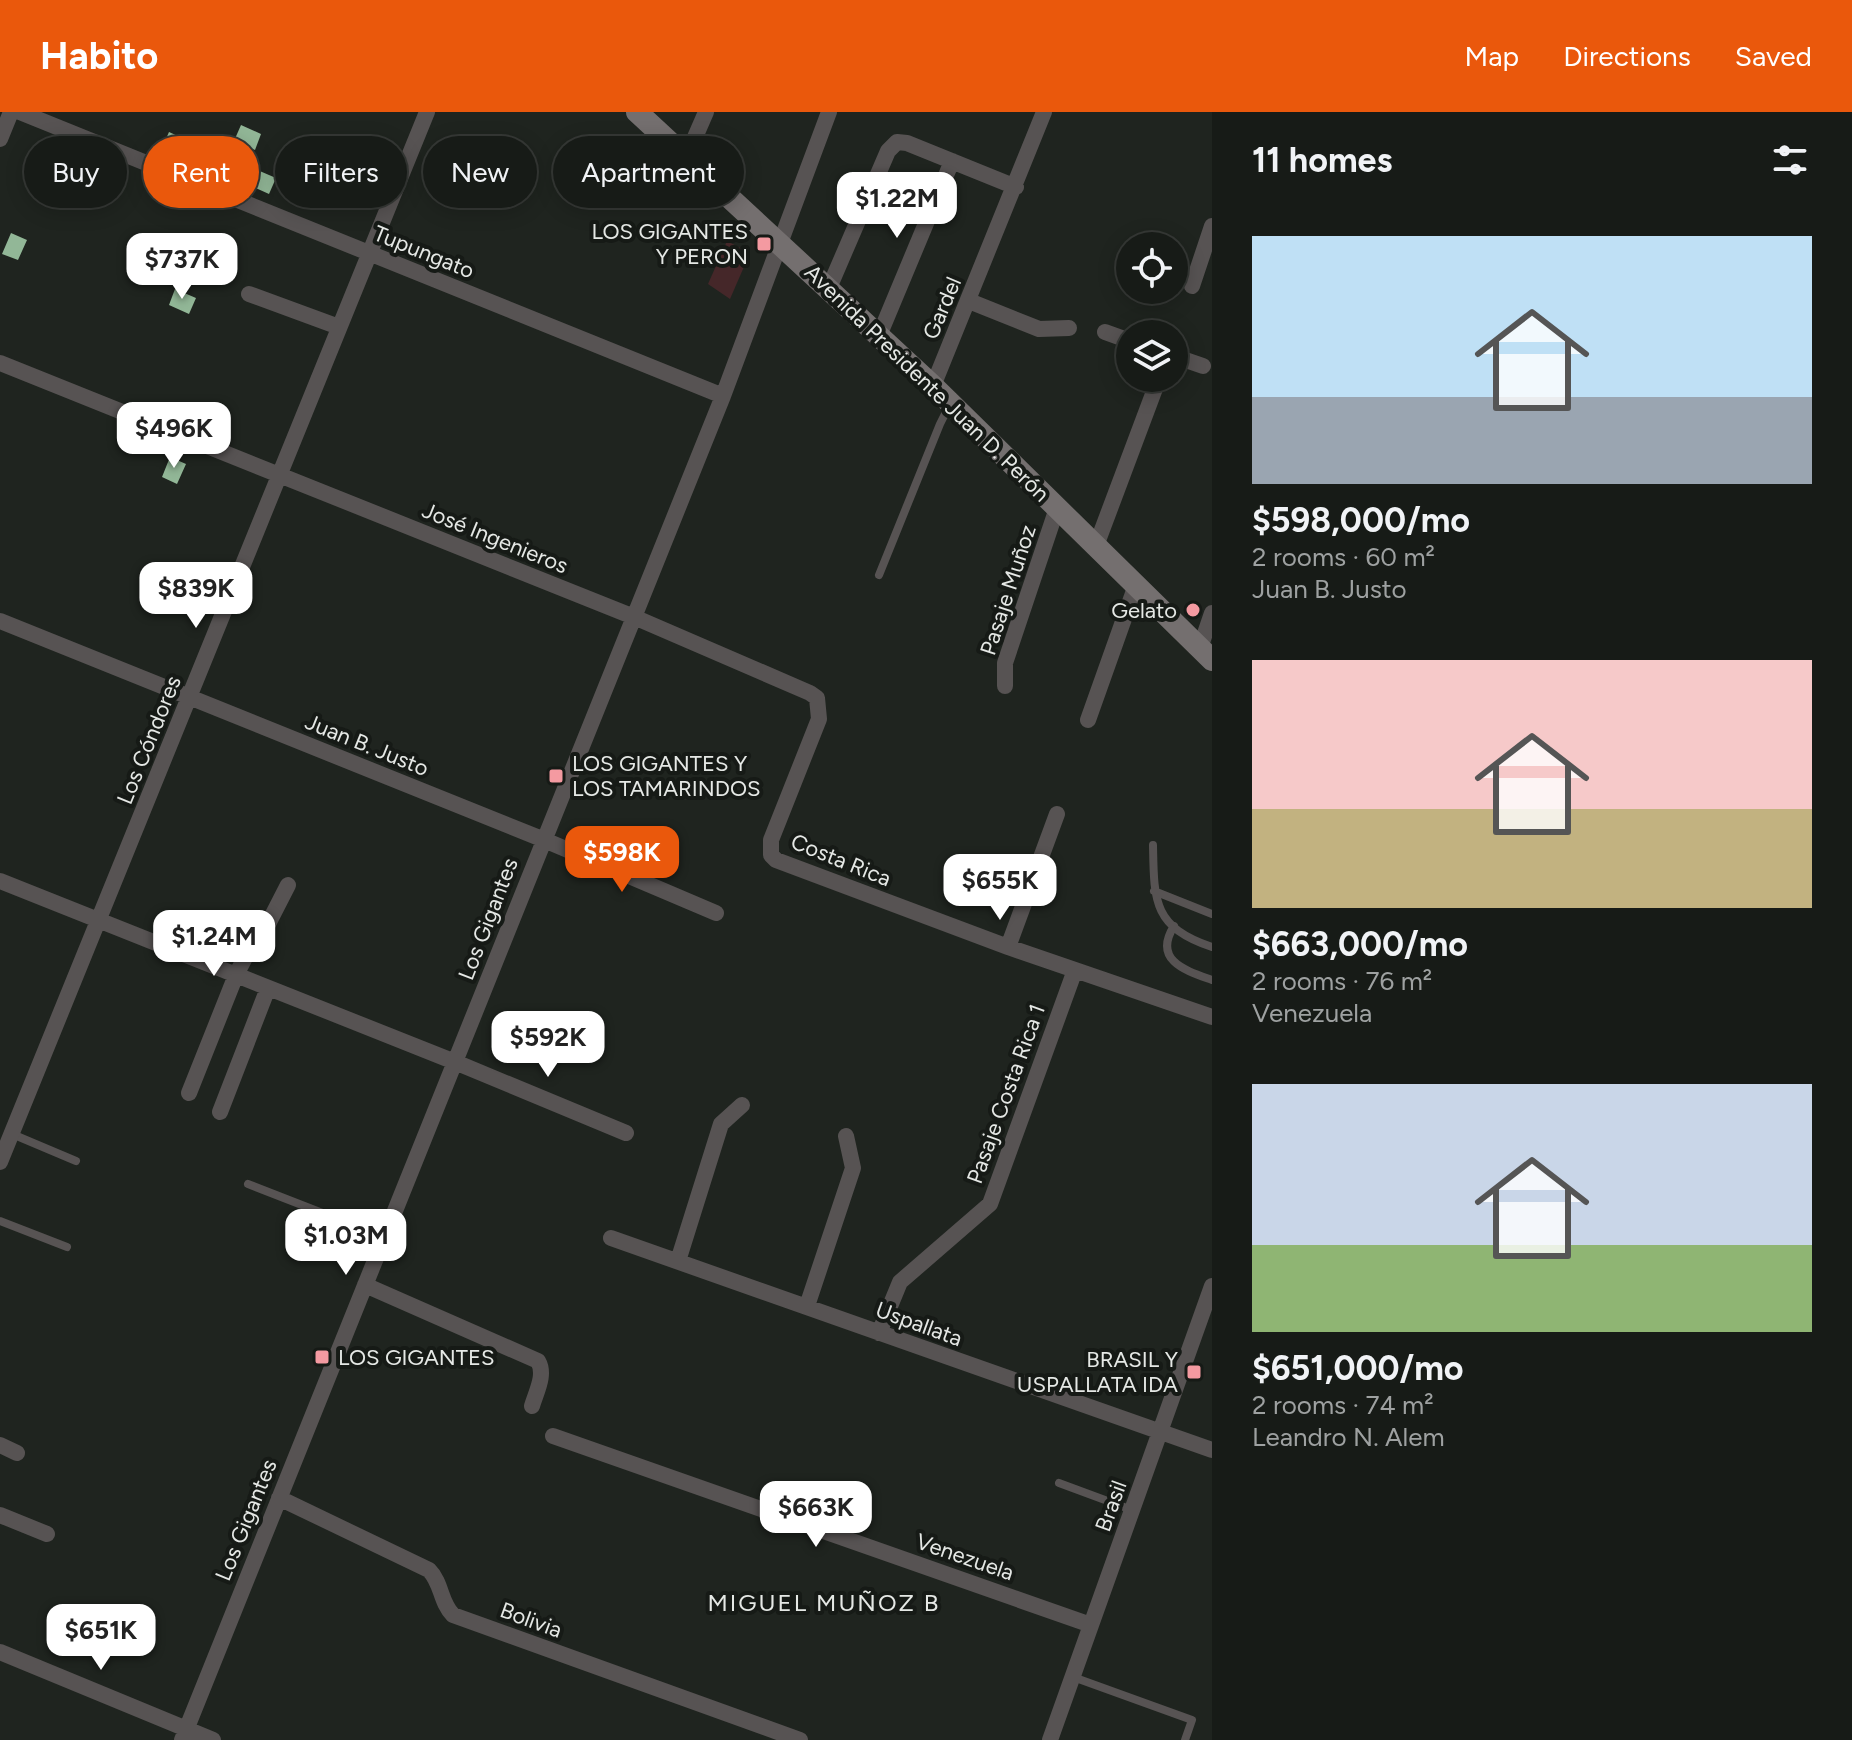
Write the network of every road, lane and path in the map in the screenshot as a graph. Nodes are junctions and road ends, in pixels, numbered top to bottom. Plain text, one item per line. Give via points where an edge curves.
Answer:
1 (11, 112) edge
2 (20, 112) edge
3 (427, 112) edge
4 (637, 112) edge
5 (706, 112) edge
6 (829, 112) edge
7 (1044, 112) edge
8 (663, 136) edge
9 (696, 136) edge
10 (0, 139) edge
11 (952, 161) junction
12 (1016, 187) junction
13 (741, 208) edge
14 (1212, 226) edge
15 (780, 243) junction
16 (370, 253) junction
17 (1192, 286) dead end
18 (829, 288) junction
19 (249, 294) dead end
20 (969, 301) junction
21 (339, 327) junction
22 (1069, 328) dead end
23 (1105, 332) dead end
24 (879, 336) junction
25 (1116, 336) edge
26 (1188, 361) edge
27 (0, 363) edge
28 (1203, 366) dead end
29 (933, 386) junction
30 (1154, 392) edge
31 (723, 396) junction
32 (951, 403) junction
33 (280, 475) junction
34 (1057, 508) junction
35 (1096, 546) junction
36 (879, 575) dead end
37 (1136, 585) junction
38 (1212, 613) edge
39 (634, 617) junction
40 (0, 621) edge
41 (1206, 654) edge
42 (1005, 686) dead end
43 (190, 698) junction
44 (1088, 720) dead end
45 (1057, 814) dead end
46 (542, 839) junction
47 (1153, 845) dead end
48 (771, 855) joint
49 (0, 881) edge
50 (288, 885) dead end
51 (1154, 891) junction
52 (716, 913) dead end
53 (1212, 914) edge
54 (100, 920) junction
55 (1174, 926) junction
56 (1008, 947) junction
57 (1212, 947) edge
58 (1075, 970) junction
59 (236, 975) junction
60 (1212, 980) edge
61 (268, 988) junction
62 (1212, 1017) edge
63 (455, 1062) junction
64 (189, 1093) dead end
65 (742, 1105) dead end
66 (220, 1112) dead end
67 (626, 1133) dead end
68 (846, 1136) dead end
69 (6, 1139) edge
70 (76, 1161) dead end
71 (0, 1162) edge
72 (248, 1184) dead end
73 (0, 1221) edge
74 (384, 1237) junction
75 (611, 1238) dead end
76 (67, 1247) dead end
77 (678, 1261) junction
78 (365, 1285) junction
79 (1212, 1286) edge
80 (807, 1306) junction
81 (879, 1333) junction
82 (532, 1406) dead end
83 (1161, 1432) junction
84 (553, 1436) dead end
85 (0, 1445) edge
86 (1212, 1450) edge
87 (17, 1453) dead end
88 (1059, 1483) dead end
89 (279, 1498) junction
90 (1132, 1511) junction
91 (0, 1515) edge
92 (47, 1534) dead end
93 (1091, 1625) junction
94 (0, 1652) edge
95 (1073, 1677) junction
96 (184, 1735) edge
97 (213, 1740) edge
98 (800, 1740) edge
99 (1050, 1740) edge
100 (1185, 1740) edge

1 - 10 street
2 - 16 street, Tupungato
3 - 16 street, Los Cóndores
4 - 8 main road, Avenida Presidente Juan D. Perón
5 - 9 street
6 - 15 street, Los Gigantes
7 - 12 street, Gardel
11 - 12 street
11 - 18 street via 907,143 897,142 888,151
11 - 24 street
12 - 20 street, Gardel
13 - 15 main road, Avenida Presidente Juan D. Perón
14 - 17 street
15 - 18 main road, Avenida Presidente Juan D. Perón
15 - 31 street, Los Gigantes
16 - 21 street, Los Cóndores
16 - 31 street, Tupungato
18 - 24 main road, Avenida Presidente Juan D. Perón
19 - 21 street
20 - 22 street via 1039,329
20 - 29 street, Gardel
21 - 33 street, Los Cóndores
23 - 25 street
24 - 29 main road, Avenida Presidente Juan D. Perón
26 - 28 street
27 - 33 street, José Ingenieros
29 - 32 main road, Avenida Presidente Juan D. Perón
30 - 35 street
31 - 39 street, Los Gigantes
32 - 34 main road, Avenida Presidente Juan D. Perón
32 - 36 lane
33 - 39 street, José Ingenieros
33 - 43 street, Los Cóndores
34 - 35 main road, Avenida Presidente Juan D. Perón
34 - 42 street, Pasaje Muñoz via 1005,663
35 - 37 main road, Avenida Presidente Juan D. Perón
37 - 41 main road, Avenida Presidente Juan D. Perón
37 - 44 street
38 - 41 street
39 - 46 street, Los Gigantes
39 - 48 street, José Ingenieros via 817,698 819,719 771,840
40 - 43 street, Juan B. Justo
43 - 46 street, Juan B. Justo
43 - 54 street, Los Cóndores
45 - 56 street
46 - 52 street, Juan B. Justo
46 - 63 street, Los Gigantes
47 - 51 lane
48 - 56 street, Costa Rica via 783,865
49 - 54 street
50 - 59 street
51 - 53 lane
51 - 55 lane
54 - 59 street
54 - 69 street, Los Cóndores
55 - 57 lane via 1186,938
55 - 60 lane via 1169,956 1177,967
56 - 58 street, Costa Rica
58 - 62 street, Costa Rica
58 - 81 street, Pasaje Costa Rica 1 via 990,1204 900,1282
59 - 61 street
59 - 64 street
61 - 63 street
61 - 66 street
63 - 67 street
63 - 74 street, Los Gigantes
65 - 77 street via 721,1124
68 - 80 street via 853,1168
69 - 70 lane
69 - 71 street, Los Cóndores
72 - 74 lane
73 - 76 lane
74 - 78 street, Los Gigantes
75 - 77 street, Uspallata
77 - 80 street, Uspallata
78 - 82 street via 538,1361 542,1375
78 - 89 street, Los Gigantes
79 - 83 street, Brasil
80 - 81 street, Uspallata
81 - 83 street, Uspallata
83 - 86 street, Uspallata
83 - 90 street, Brasil
84 - 93 street, Venezuela
85 - 87 street
88 - 90 lane
89 - 96 street, Los Gigantes
89 - 98 street, Bolivia via 429,1570 453,1615
90 - 93 street, Brasil
91 - 92 street
93 - 95 street, Brasil
94 - 96 street
95 - 99 street, Brasil
95 - 100 lane via 1192,1720
96 - 97 street

